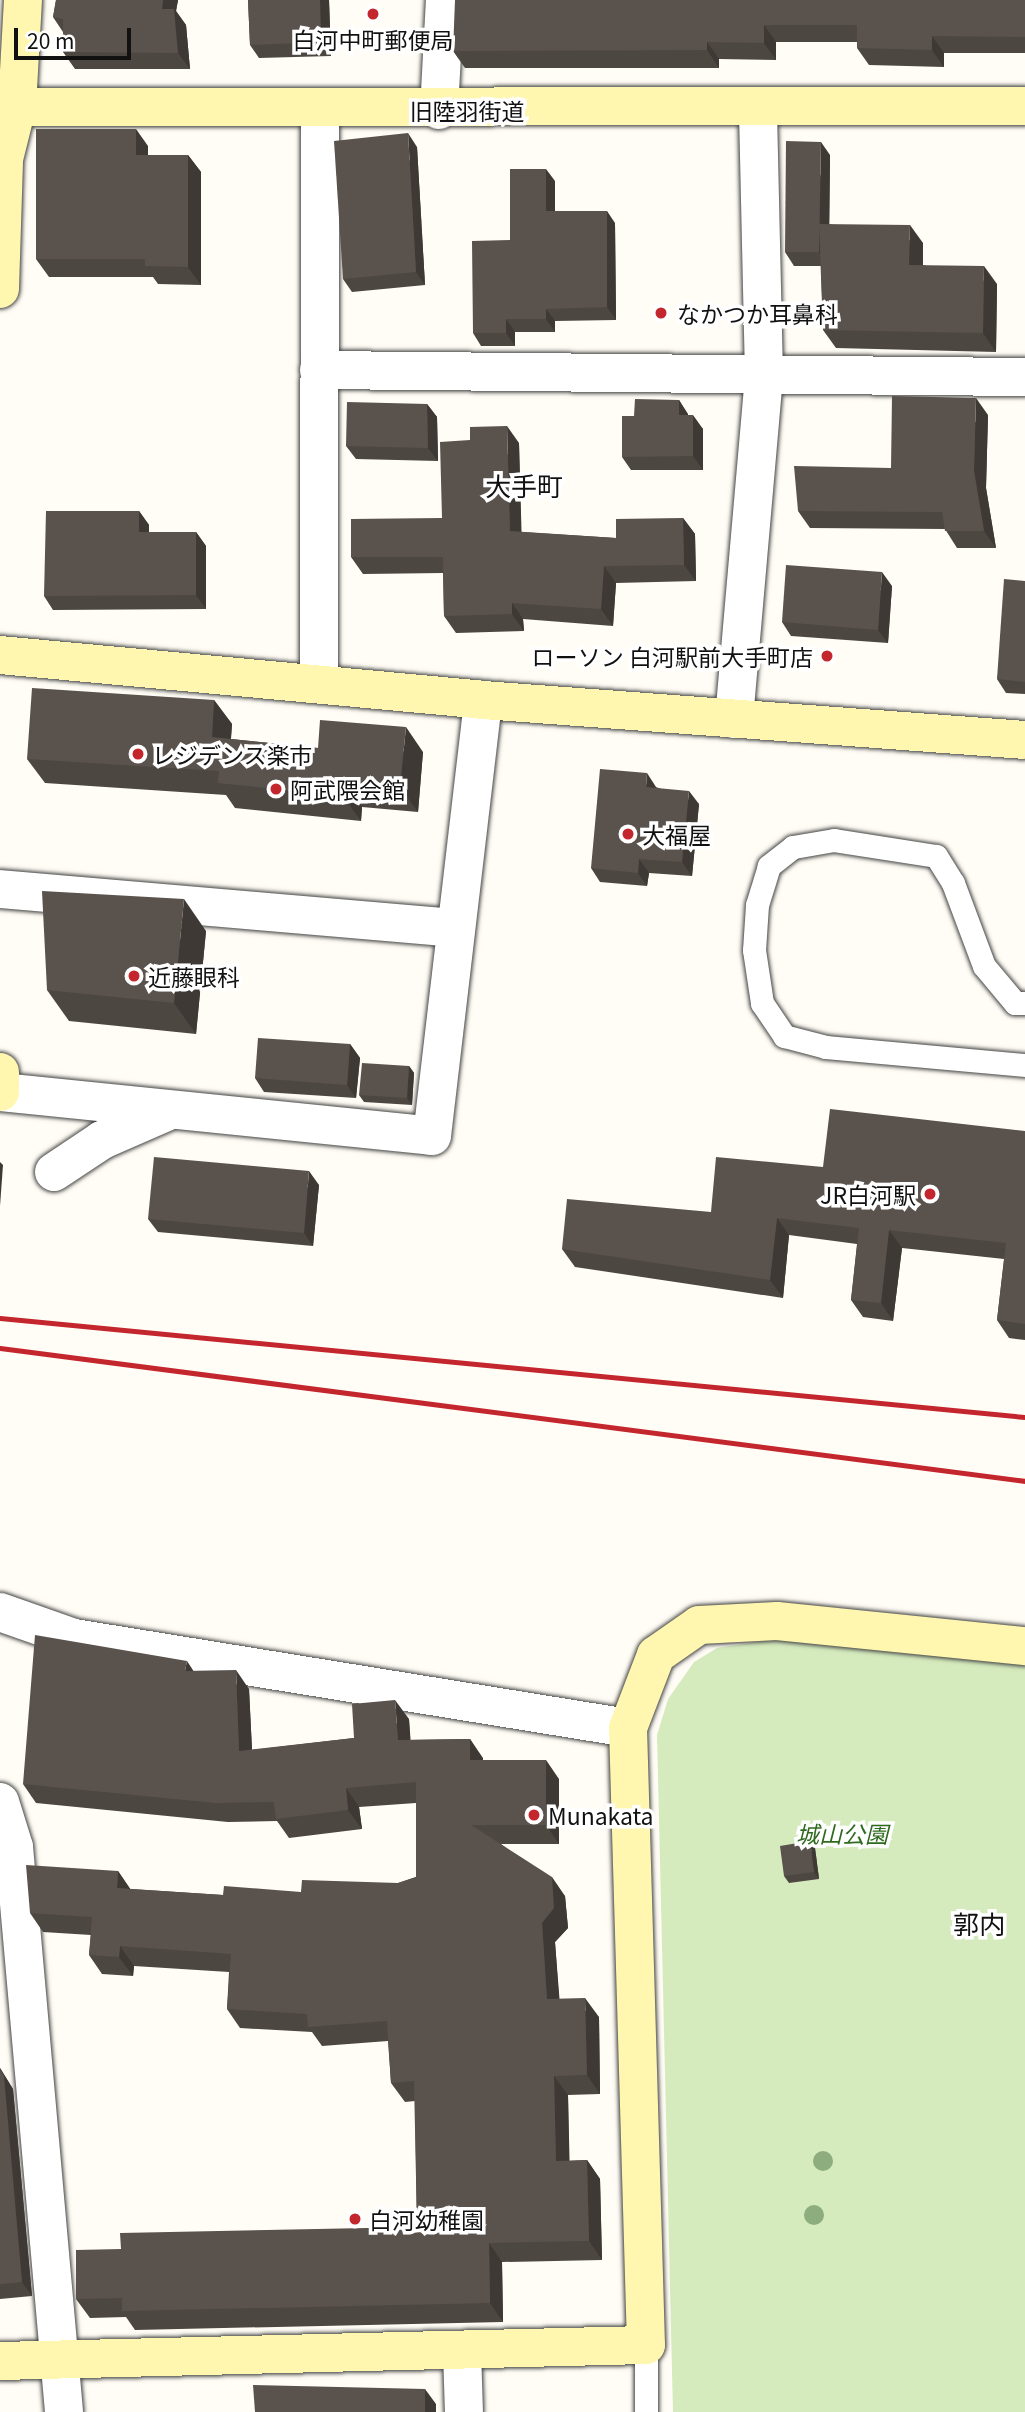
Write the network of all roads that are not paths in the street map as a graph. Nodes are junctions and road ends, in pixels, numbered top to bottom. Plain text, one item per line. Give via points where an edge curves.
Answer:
1 (23, 0) edge
2 (445, 0) edge
3 (1025, 106) edge
4 (17, 107) junction
5 (439, 110) junction
6 (758, 110) junction
7 (320, 111) junction
8 (0, 289) edge
9 (319, 370) junction
10 (764, 376) junction
11 (1025, 377) edge
12 (0, 655) edge
13 (319, 681) junction
14 (482, 700) junction
15 (734, 719) junction
16 (1025, 740) edge
17 (0, 889) edge
18 (455, 928) junction
19 (1025, 1003) edge
20 (1025, 1065) edge
21 (0, 1072) edge
22 (0, 1091) edge
23 (167, 1111) junction
24 (54, 1172) dead end
25 (0, 1612) edge
26 (1025, 1646) edge
27 (628, 1728) junction
28 (0, 1802) edge
29 (646, 2345) junction
30 (462, 2350) junction
31 (0, 2361) edge
32 (60, 2361) junction
33 (64, 2412) edge
34 (464, 2412) edge
35 (646, 2412) edge

1 - 4 street
2 - 5 street
3 - 6 street, 旧陸羽街道
4 - 7 street, 旧陸羽街道
4 - 8 street via 4,159
5 - 6 street, 旧陸羽街道
5 - 7 street, 旧陸羽街道
6 - 10 street
7 - 9 street
9 - 10 street
9 - 13 street
10 - 11 street
10 - 15 street
12 - 13 street
13 - 14 street
14 - 15 street
14 - 18 street
15 - 16 street
17 - 18 street
18 - 23 street via 432,1136
19 - 20 lane via 1016,1003 984,966 953,883 936,856 834,841 793,847 769,866 757,905 754,950 762,1003 784,1036 826,1047
21 - 22 street
22 - 23 street
23 - 24 street via 102,1140
25 - 27 street via 74,1638
26 - 27 street via 777,1621 699,1625 656,1655
27 - 29 street
28 - 32 street via 14,1847
29 - 30 street
29 - 35 lane
30 - 32 street
30 - 34 street
31 - 32 street
32 - 33 street

